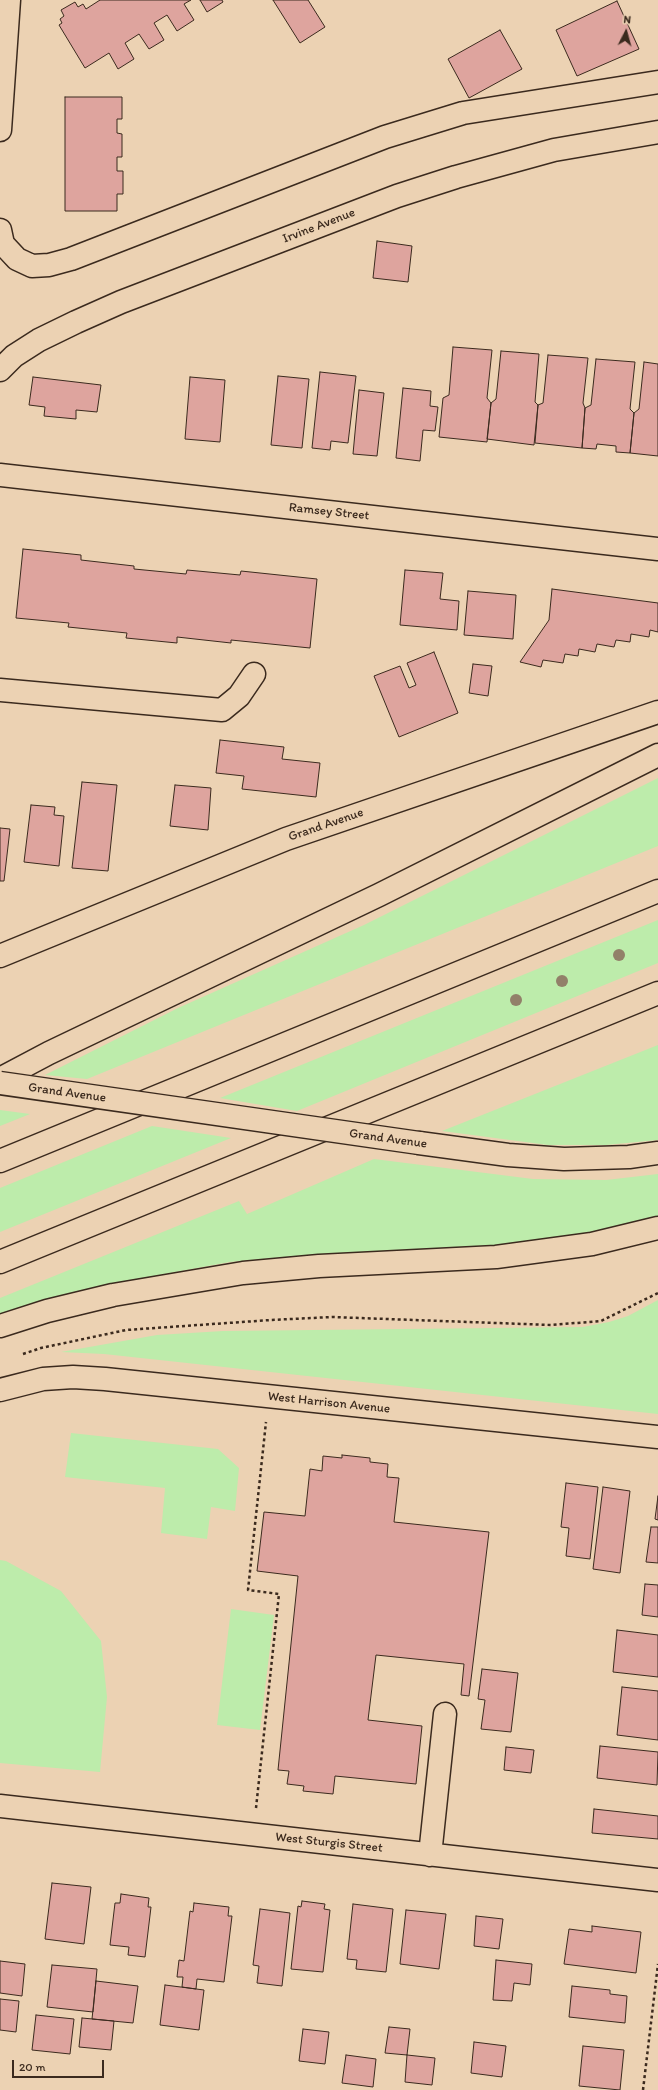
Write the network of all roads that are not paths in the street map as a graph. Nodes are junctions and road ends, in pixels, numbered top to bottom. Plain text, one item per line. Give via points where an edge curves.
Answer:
1 (8, 0) edge
2 (658, 82) edge
3 (0, 130) edge
4 (658, 132) edge
5 (2, 237) edge
6 (0, 370) edge
7 (0, 475) edge
8 (658, 549) edge
9 (254, 674) dead end
10 (0, 690) edge
11 (658, 712) edge
12 (658, 755) edge
13 (658, 891) edge
14 (0, 956) edge
15 (658, 993) edge
16 (0, 1079) edge
17 (0, 1083) edge
18 (658, 1153) edge
19 (0, 1161) edge
20 (658, 1228) edge
21 (0, 1262) edge
22 (0, 1326) edge
23 (0, 1390) edge
24 (658, 1437) edge
25 (445, 1714) dead end
26 (0, 1806) edge
27 (430, 1855) junction
28 (658, 1880) edge

1 - 3 main road
2 - 5 main road via 456,115 385,137 50,265 32,266 17,259
4 - 6 main road, Irvine Avenue via 554,150 397,196 89,316 39,340 14,356
7 - 8 main road, Ramsey Street
9 - 10 main road via 239,696 222,710
11 - 14 main road, Grand Avenue via 286,839
12 - 16 main road via 379,895 48,1053
13 - 19 main road
15 - 21 main road
17 - 18 main road, Grand Avenue, bridge via 508,1155 564,1159 629,1157
20 - 22 main road via 592,1244 496,1257 318,1266 236,1274 113,1295 47,1311
23 - 24 main road, West Harrison Avenue via 43,1379 73,1377
25 - 27 main road
26 - 27 main road, West Sturgis Street
27 - 28 main road, West Sturgis Street

